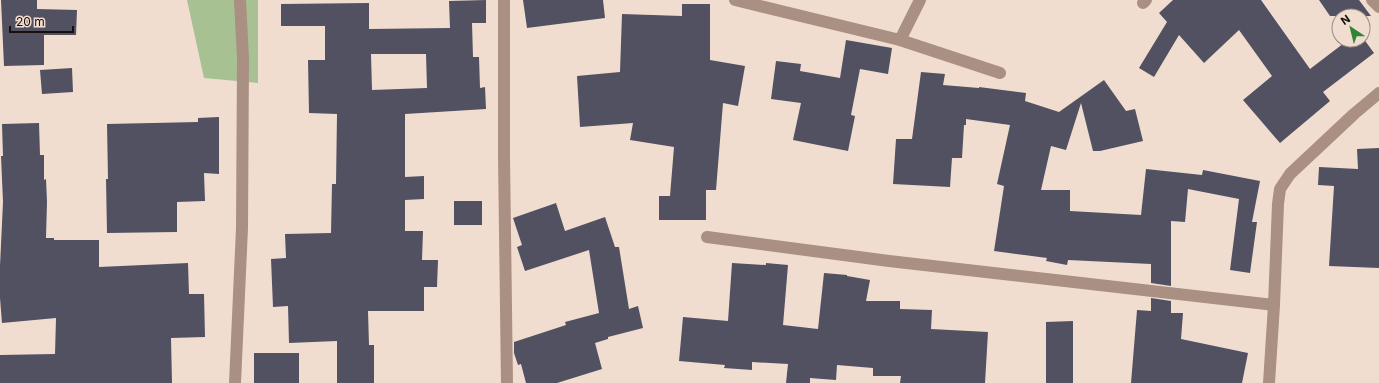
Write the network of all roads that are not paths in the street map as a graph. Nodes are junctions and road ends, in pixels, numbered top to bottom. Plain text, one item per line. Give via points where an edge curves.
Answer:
1 (240, 0) edge
2 (504, 0) edge
3 (735, 0) edge
4 (920, 0) edge
5 (1372, 0) edge
6 (1379, 8) edge
7 (900, 40) junction
8 (1000, 73) dead end
9 (1379, 93) edge
10 (707, 238) dead end
11 (1274, 305) junction
12 (236, 383) edge
13 (507, 383) edge
14 (1269, 383) edge

1 - 12 street via 243,59 242,212
2 - 13 street
3 - 7 street
4 - 7 street
5 - 6 street
7 - 8 street
9 - 11 street via 1305,158 1280,189
10 - 11 street
11 - 14 street

